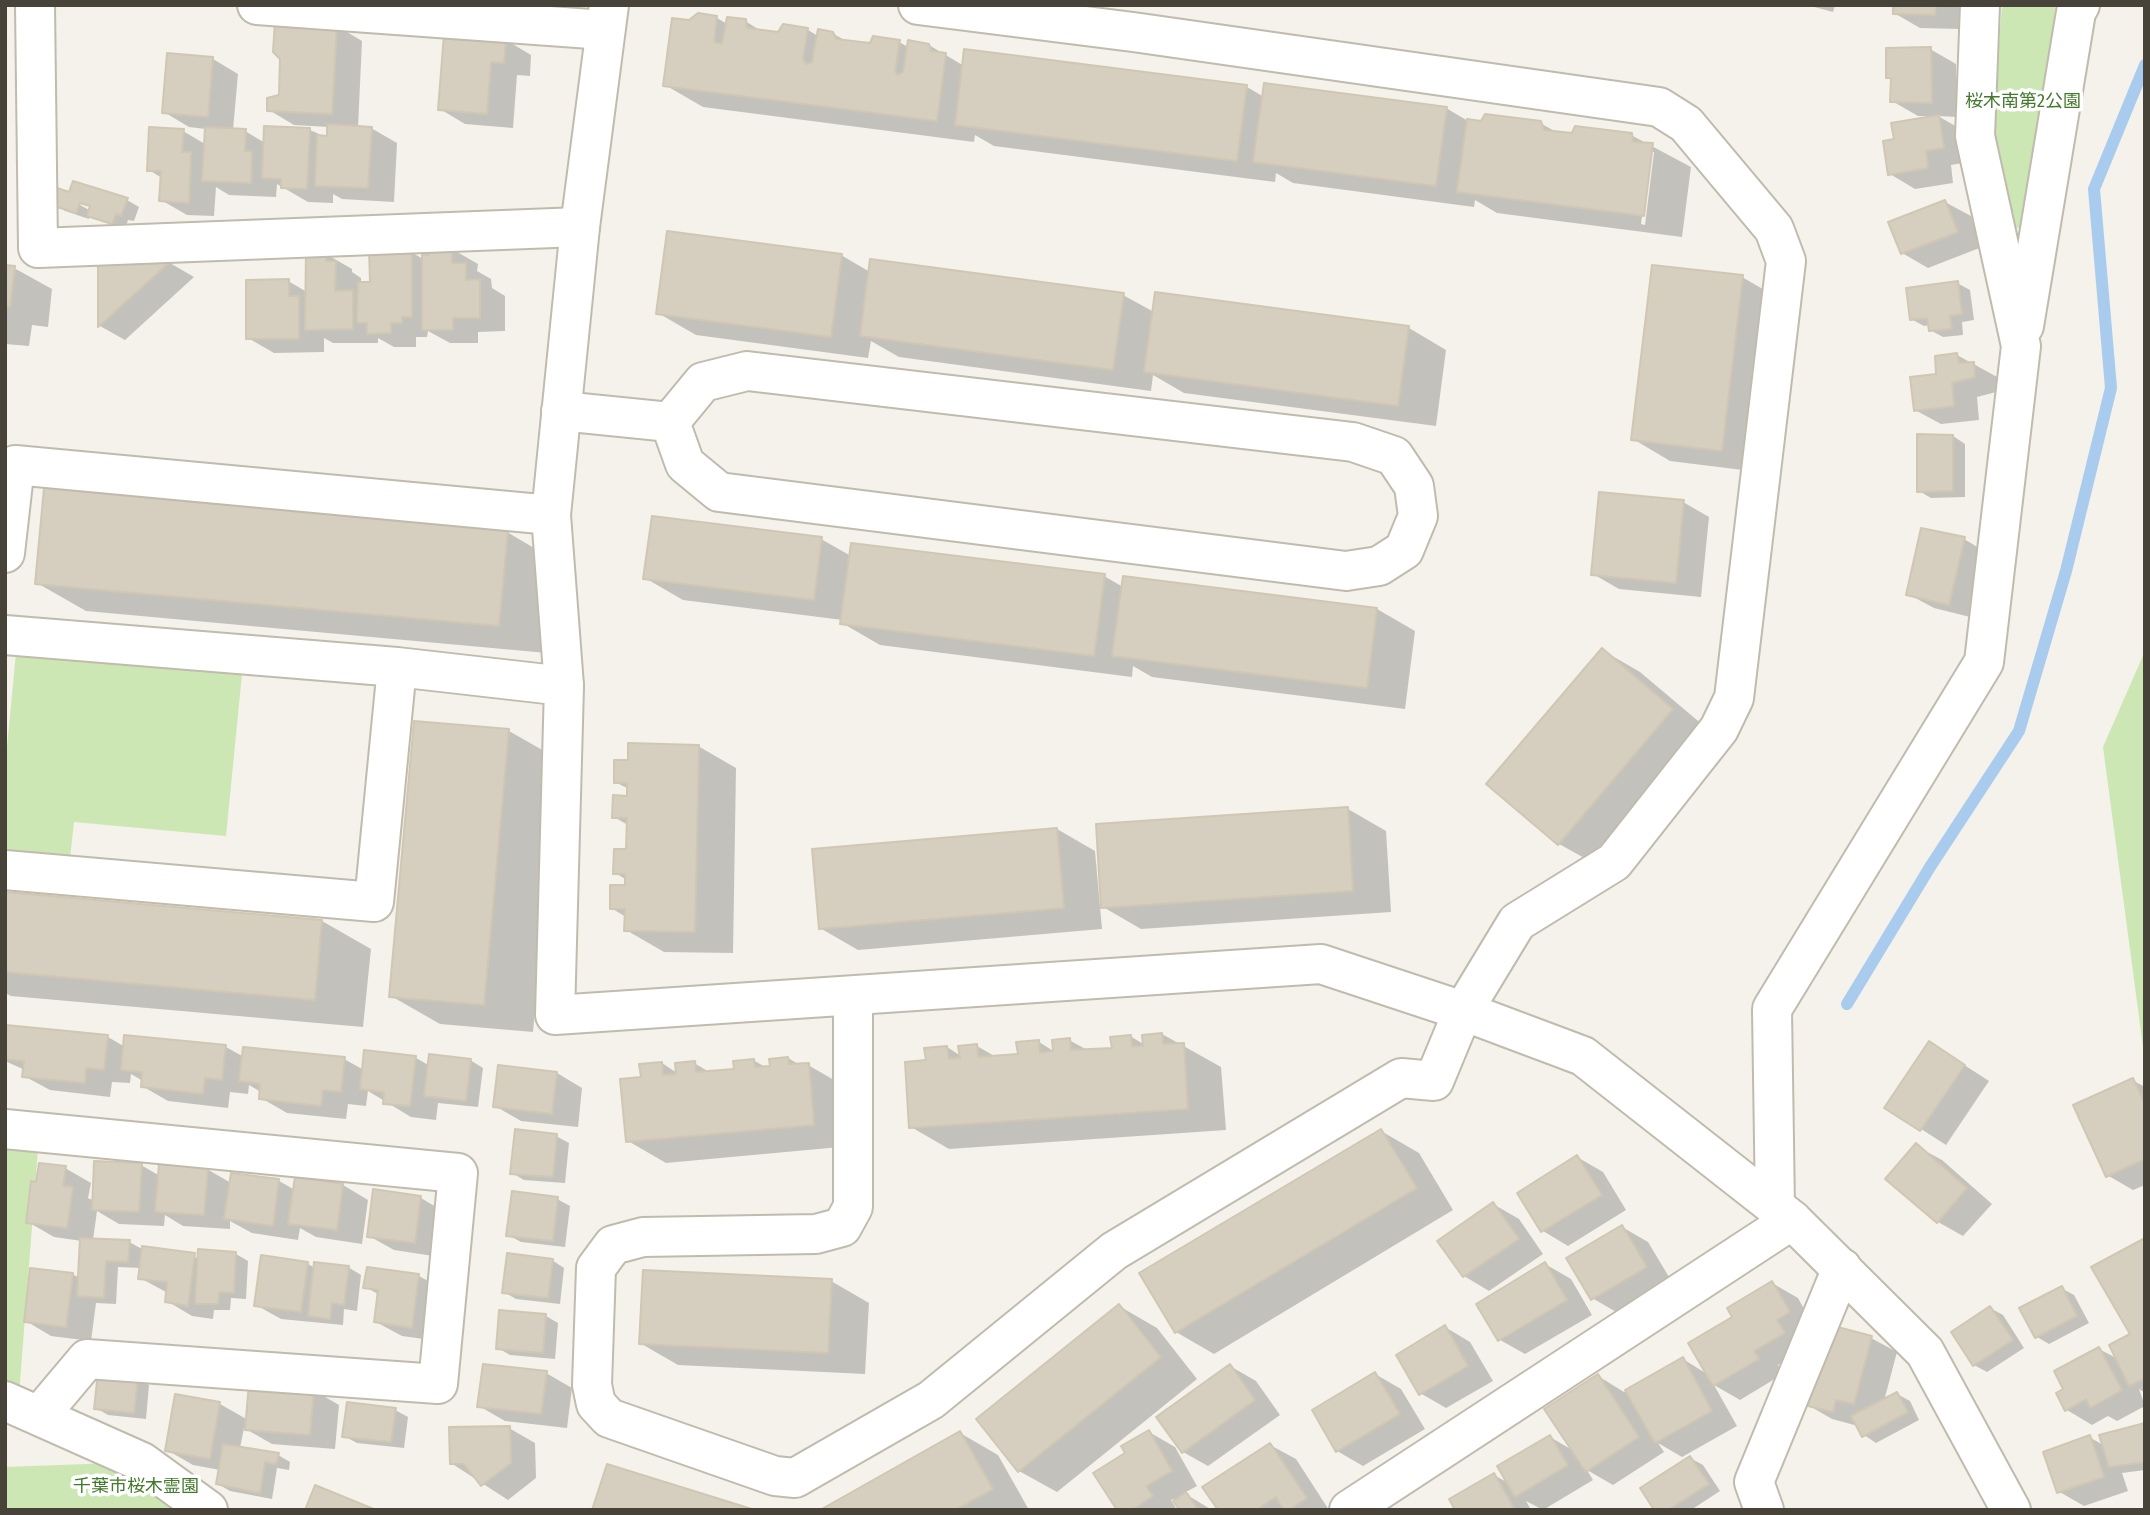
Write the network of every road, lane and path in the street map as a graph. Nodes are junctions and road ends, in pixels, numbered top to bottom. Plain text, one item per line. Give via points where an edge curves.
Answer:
1 (35, 5) edge
2 (257, 5) edge
3 (918, 5) edge
4 (1980, 5) edge
5 (2080, 5) edge
6 (607, 17) edge
7 (580, 227) junction
8 (2021, 346) junction
9 (561, 411) junction
10 (670, 422) junction
11 (551, 515) junction
12 (5, 553) edge
13 (5, 635) edge
14 (397, 667) junction
15 (564, 685) junction
16 (5, 870) edge
17 (853, 998) junction
18 (1464, 1010) junction
19 (5, 1129) edge
20 (1784, 1214) junction
21 (1842, 1268) junction
22 (22, 1408) edge
23 (208, 1510) edge
24 (1349, 1510) edge
25 (1764, 1510) edge
26 (2011, 1510) edge

1 - 7 street via 38,248
2 - 6 street
3 - 18 street via 1659,107 1686,124 1774,229 1786,261 1734,698 1719,729 1614,862 1517,922
4 - 8 street via 1975,136
5 - 8 street
6 - 7 street
7 - 9 street
8 - 20 street via 1984,662 1772,1009
9 - 10 street
9 - 11 street
10 - 10 street via 704,382 747,371 1339,440 1394,456 1414,486 1418,516 1404,550 1379,566 1346,571 719,492 685,464
11 - 12 street via 15,465
11 - 15 street
13 - 14 street
14 - 15 street
14 - 16 street via 374,902
15 - 17 street via 555,1015
17 - 18 street via 1321,964
17 - 18 street via 853,1207 842,1227 816,1234 643,1237 613,1245 596,1268 592,1385 596,1404 609,1418 775,1476 795,1478 931,1400 1114,1251 1401,1078 1434,1081
18 - 20 street via 1583,1056
19 - 22 street via 458,1173 438,1384 87,1359
20 - 21 street
20 - 24 street
21 - 25 street via 1754,1482
21 - 26 street via 1926,1352
22 - 23 street via 142,1462

